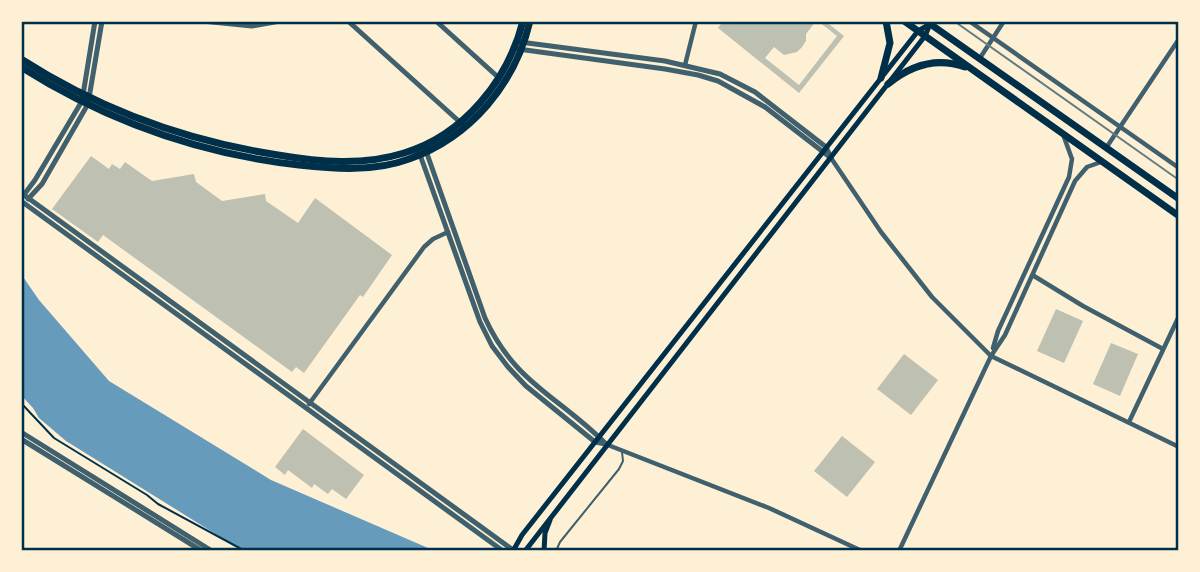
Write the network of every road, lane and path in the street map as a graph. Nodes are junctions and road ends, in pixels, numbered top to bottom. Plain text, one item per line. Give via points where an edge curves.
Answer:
1 (95, 21) edge
2 (102, 21) edge
3 (202, 21) edge
4 (280, 21) edge
5 (348, 21) edge
6 (436, 21) edge
7 (523, 21) edge
8 (530, 21) edge
9 (696, 21) edge
10 (886, 21) edge
11 (904, 21) edge
12 (969, 21) edge
13 (1004, 21) edge
14 (928, 22) edge
15 (918, 31) junction
16 (925, 36) junction
17 (993, 38) junction
18 (1179, 39) edge
19 (519, 45) junction
20 (21, 59) edge
21 (980, 59) junction
22 (685, 65) junction
23 (21, 67) edge
24 (974, 71) junction
25 (881, 78) junction
26 (501, 80) junction
27 (888, 84) junction
28 (86, 99) junction
29 (462, 125) junction
30 (1120, 127) junction
31 (1062, 134) junction
32 (1106, 148) junction
33 (422, 150) junction
34 (824, 150) junction
35 (831, 158) junction
36 (1101, 162) junction
37 (1179, 168) edge
38 (23, 198) edge
39 (1179, 199) edge
40 (1179, 216) edge
41 (448, 232) junction
42 (1034, 276) dead end
43 (1179, 316) edge
44 (1164, 349) junction
45 (991, 356) junction
46 (21, 403) edge
47 (308, 405) junction
48 (1129, 422) junction
49 (21, 432) edge
50 (21, 439) edge
51 (597, 439) junction
52 (607, 444) junction
53 (1179, 447) edge
54 (622, 451) junction
55 (555, 510) junction
56 (202, 551) edge
57 (212, 551) edge
58 (245, 551) edge
59 (503, 551) edge
60 (514, 551) edge
61 (525, 551) edge
62 (544, 551) edge
63 (556, 551) edge
64 (862, 551) edge
65 (899, 551) edge

1 - 28 street
2 - 28 street
3 - 4 street via 252,26
5 - 29 street
6 - 26 street
7 - 19 highway
8 - 19 highway
9 - 22 street
10 - 25 highway via 890,43
11 - 15 highway
12 - 17 street
13 - 17 street
14 - 15 main road
14 - 16 main road
14 - 21 highway
15 - 16 highway
15 - 25 main road
16 - 24 highway
16 - 27 main road
17 - 21 street
17 - 30 street
18 - 30 street
19 - 22 street
19 - 26 highway
19 - 34 street via 718,81 765,107
20 - 28 highway
21 - 32 highway
22 - 34 street via 720,74 755,92
23 - 28 highway
24 - 27 highway via 934,63 911,68
24 - 31 highway
25 - 34 main road
26 - 29 highway via 486,107
27 - 35 main road
28 - 33 highway via 138,126 249,158 348,169 388,164
28 - 38 street
29 - 33 highway
30 - 32 street
30 - 37 street
31 - 36 highway
31 - 45 street via 1072,159 1069,177 998,331
32 - 39 highway
33 - 41 street
33 - 51 street via 498,343 529,381
34 - 35 street
34 - 51 main road
35 - 45 street via 932,297
35 - 52 main road
36 - 40 highway
36 - 45 street via 1087,167 1075,181 1005,335
38 - 47 street
41 - 47 street via 424,247
41 - 51 street via 480,322 499,357 537,397
42 - 44 street
43 - 44 street
44 - 48 street
45 - 48 street
45 - 65 street
46 - 58 path via 54,438 158,504
47 - 59 street
47 - 60 street
48 - 53 street
49 - 57 street
50 - 56 street
51 - 52 street
51 - 60 main road
52 - 54 street
52 - 55 main road
54 - 63 lane via 619,469
54 - 64 street via 769,508
55 - 61 main road
55 - 62 main road via 545,533

